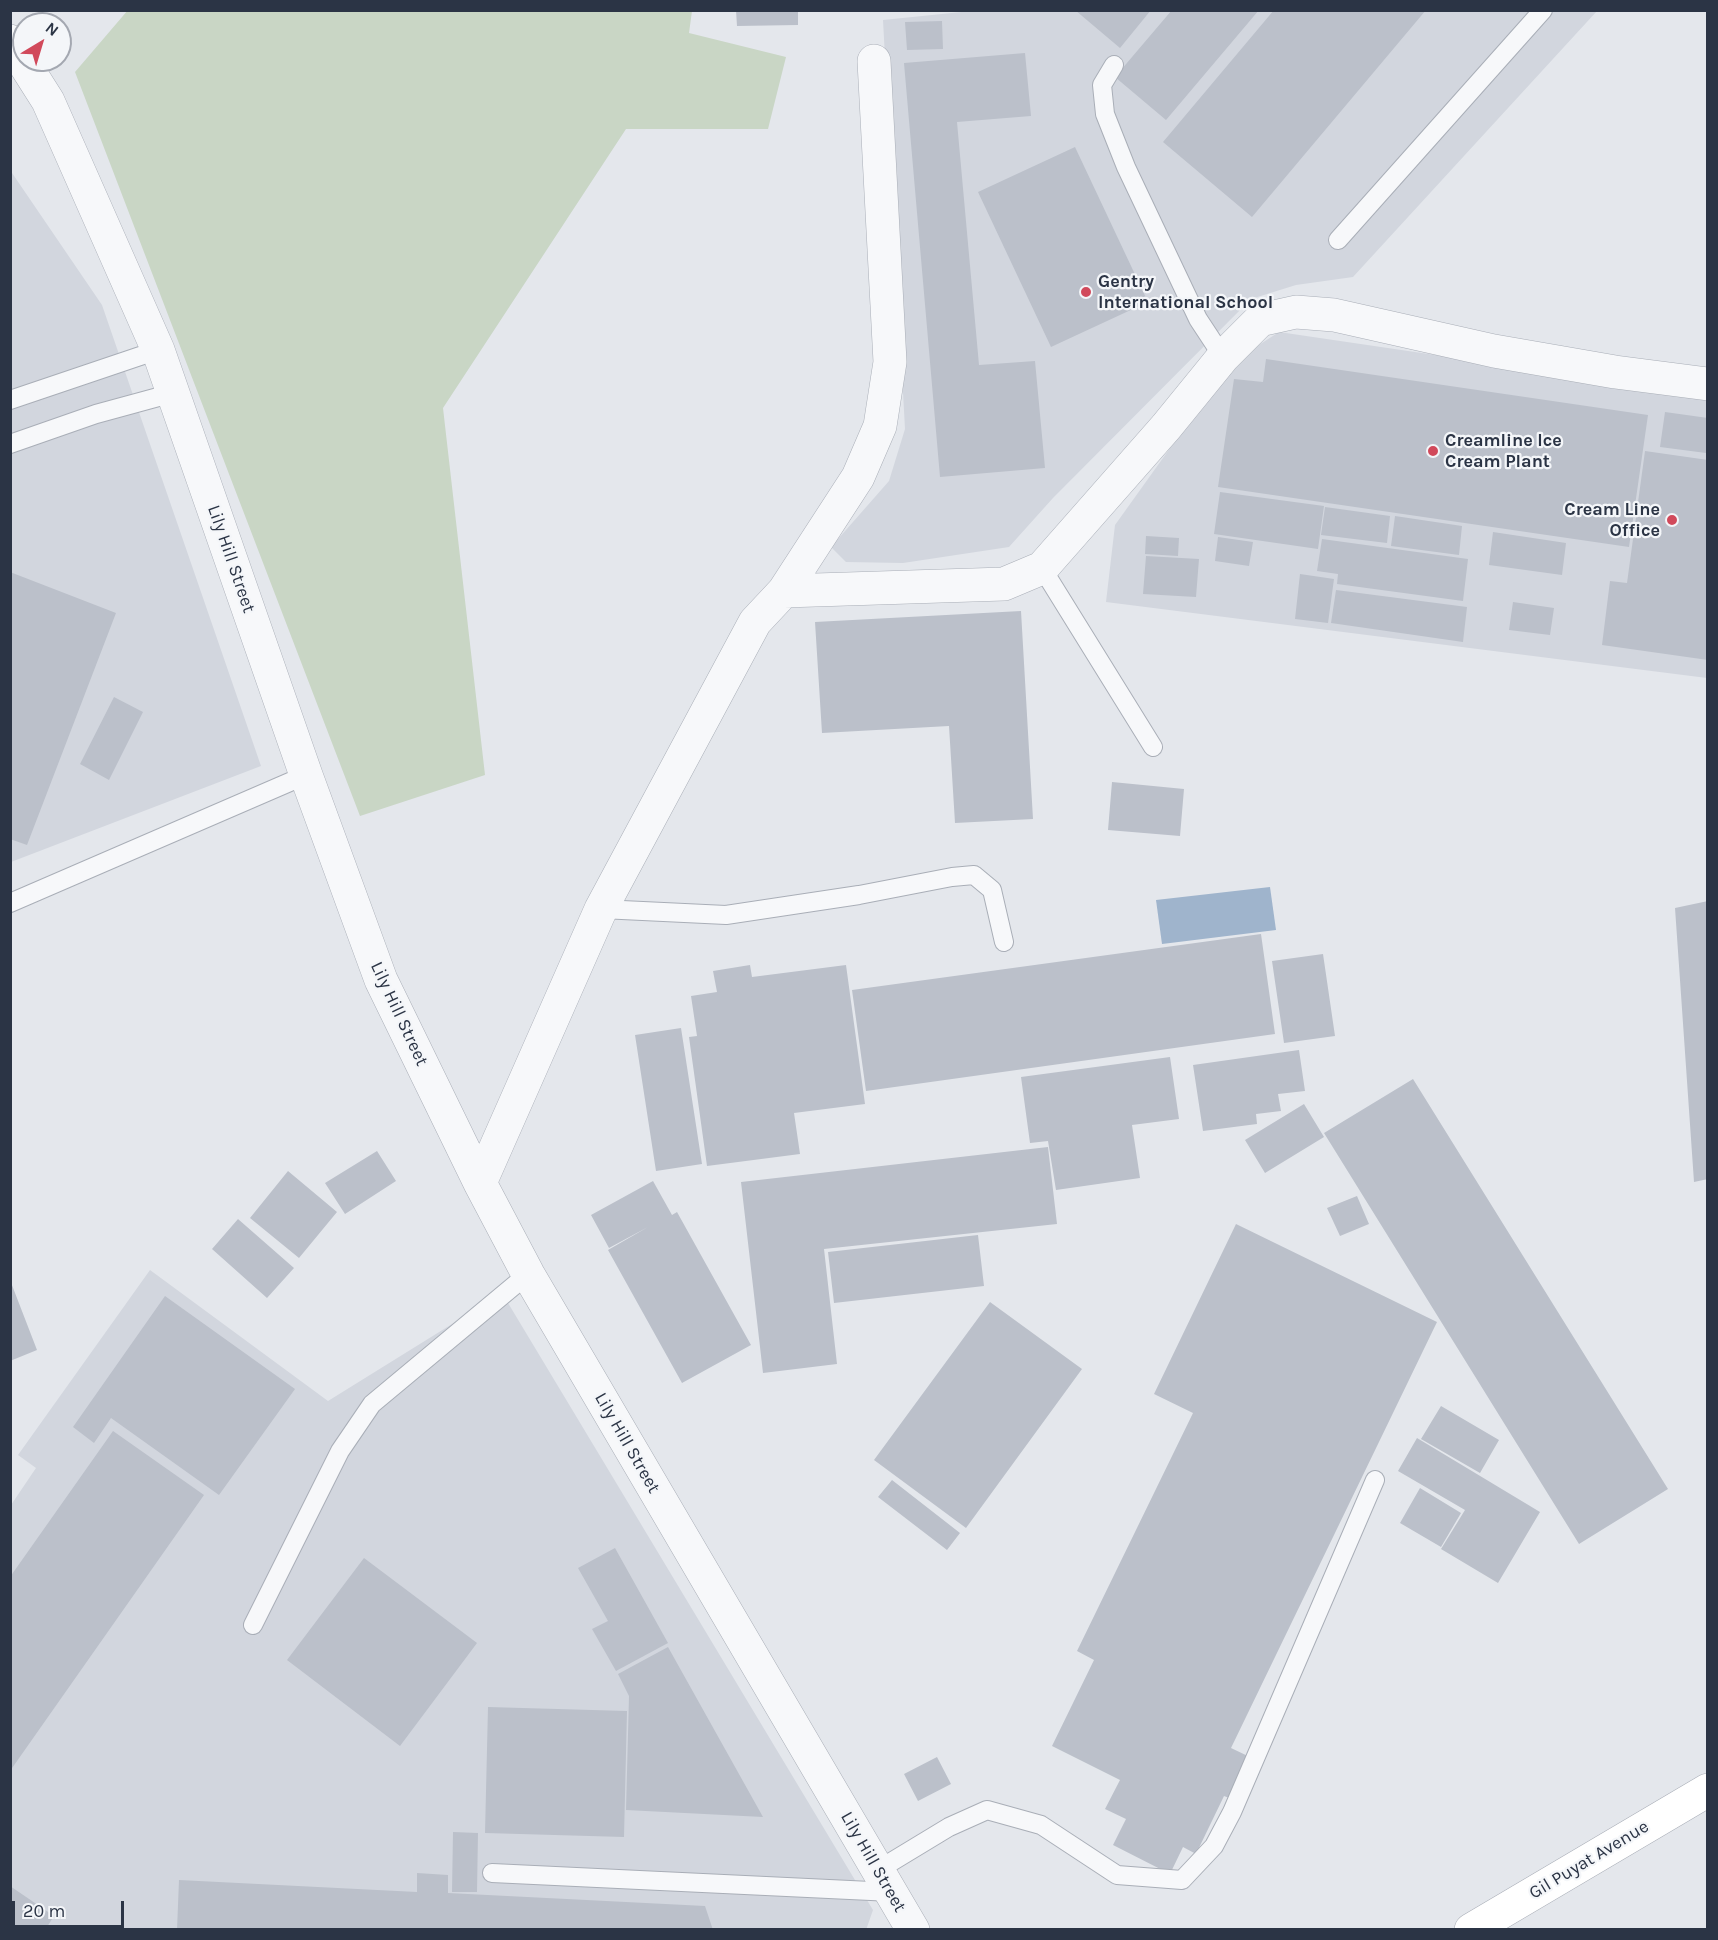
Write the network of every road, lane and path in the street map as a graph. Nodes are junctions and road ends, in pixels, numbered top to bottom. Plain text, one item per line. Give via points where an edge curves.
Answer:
1 (1543, 10) edge
2 (10, 41) edge
3 (874, 61) dead end
4 (1114, 65) dead end
5 (1338, 240) dead end
6 (158, 350) junction
7 (1222, 357) junction
8 (1707, 384) edge
9 (173, 393) junction
10 (10, 400) edge
11 (10, 444) edge
12 (1041, 568) junction
13 (784, 591) junction
14 (1153, 747) dead end
15 (306, 775) junction
16 (10, 903) edge
17 (601, 909) junction
18 (1004, 942) dead end
19 (480, 1183) junction
20 (528, 1274) junction
21 (1375, 1480) dead end
22 (253, 1625) dead end
23 (1707, 1790) edge
24 (492, 1873) dead end
25 (885, 1881) junction
26 (913, 1929) edge
27 (1472, 1929) edge

1 - 5 lane
2 - 6 street, Lily Hill Street via 48,101
3 - 13 street via 890,362 880,426 858,477
4 - 7 lane via 1102,85 1105,114 1198,319
6 - 9 street, Lily Hill Street
6 - 10 lane
7 - 8 street via 1260,320 1296,312 1334,315 1494,351
7 - 12 street via 1166,427
9 - 11 lane
9 - 15 street, Lily Hill Street
12 - 13 street via 1004,584
12 - 14 lane
13 - 17 street via 754,622
15 - 16 lane
15 - 19 street, Lily Hill Street via 381,980
17 - 18 lane via 726,915 974,875 992,890
17 - 19 street
19 - 20 street, Lily Hill Street
20 - 22 lane via 372,1404 340,1451
20 - 25 street, Lily Hill Street
21 - 25 lane via 1232,1812 1214,1846 1182,1880 1117,1875 1041,1825 987,1809 949,1827
23 - 27 main road, Gil Puyat Avenue
24 - 25 lane
25 - 26 street, Lily Hill Street

